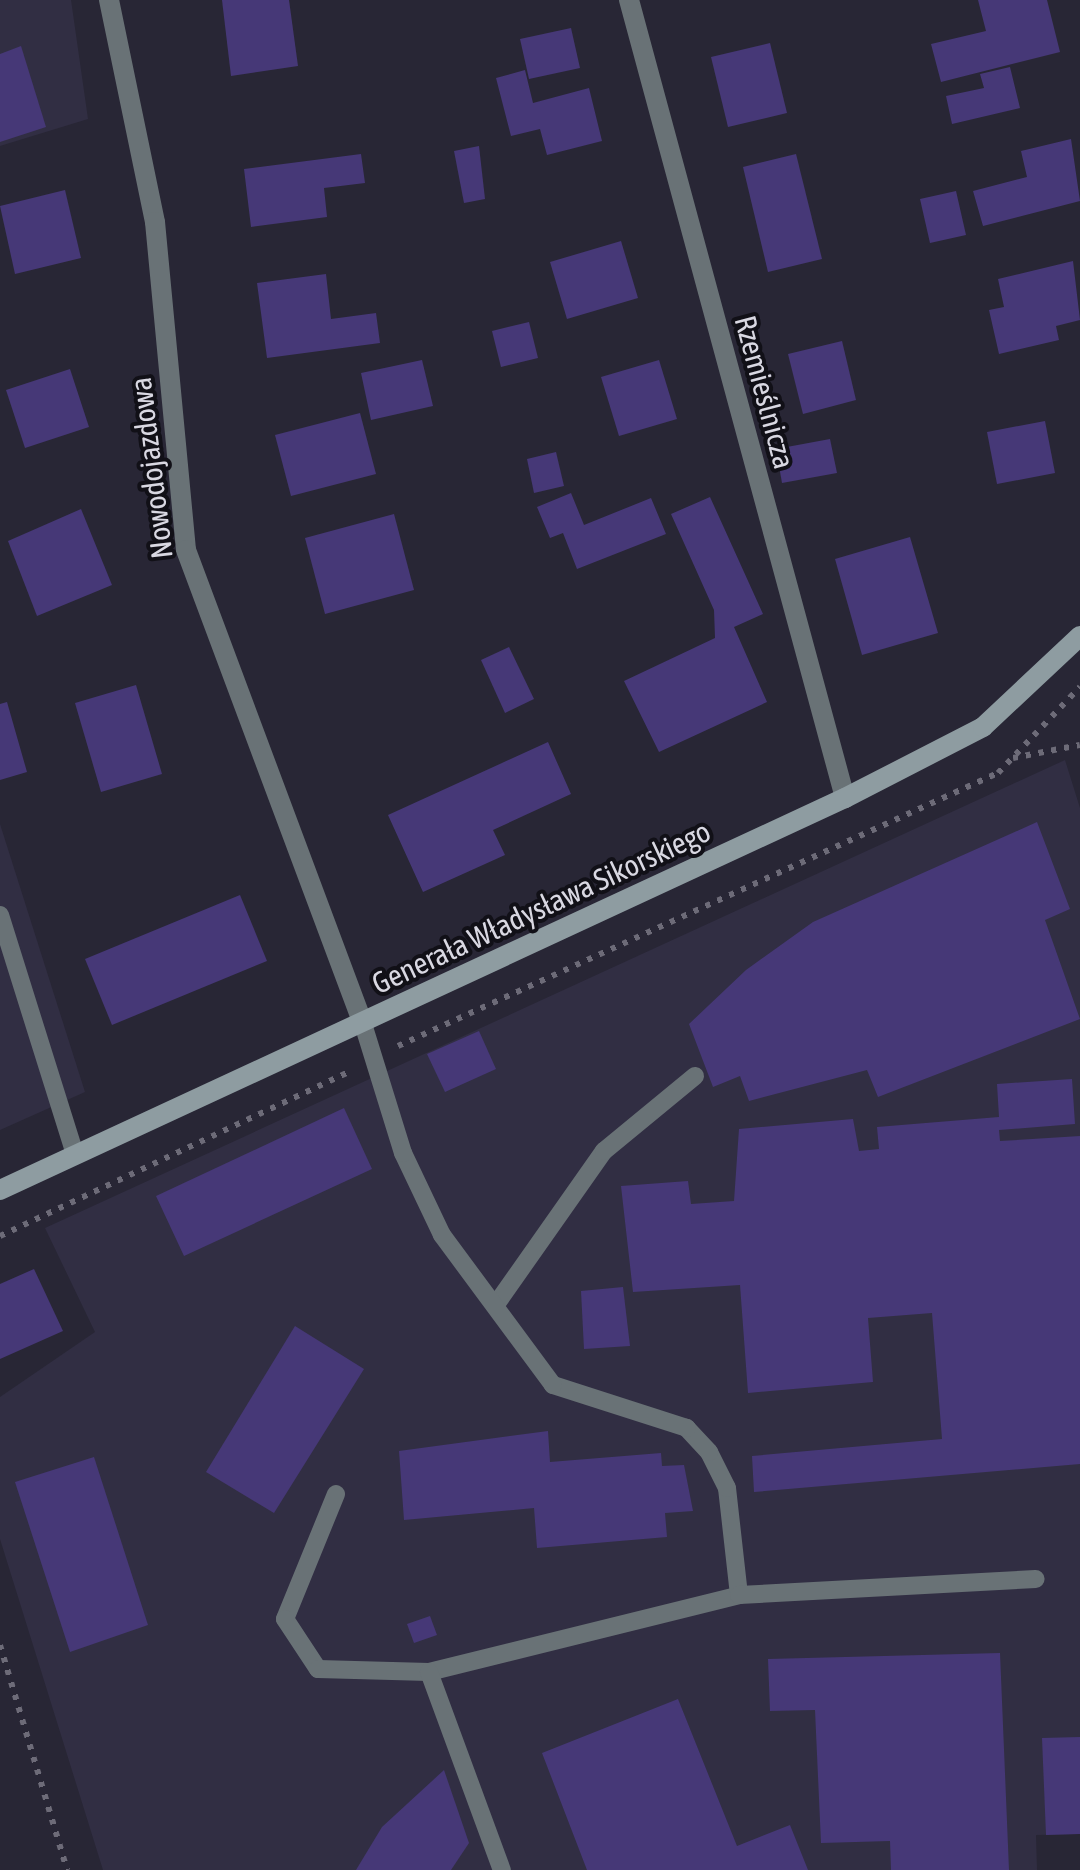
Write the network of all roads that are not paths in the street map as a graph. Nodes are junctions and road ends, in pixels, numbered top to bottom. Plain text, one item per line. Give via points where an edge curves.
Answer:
1 (109, 0) edge
2 (629, 0) edge
3 (1080, 636) edge
4 (845, 798) junction
5 (0, 915) edge
6 (363, 1024) junction
7 (695, 1076) dead end
8 (75, 1154) junction
9 (0, 1190) edge
10 (497, 1304) junction
11 (336, 1494) dead end
12 (1036, 1579) dead end
13 (739, 1595) junction
14 (429, 1672) junction
15 (502, 1870) edge

1 - 6 street, Nowodojazdowa via 155,222 186,550
2 - 4 street, Rzemieślnicza
3 - 4 street, Generała Władysława Sikorskiego via 983,727
4 - 6 street, Generała Władysława Sikorskiego
5 - 8 lane
6 - 8 street, Generała Władysława Sikorskiego
6 - 10 lane via 442,1234
7 - 10 lane via 604,1151
8 - 9 street, Generała Władysława Sikorskiego
10 - 13 lane via 553,1385 687,1428 709,1452 727,1488
11 - 14 lane via 296,1574 285,1619 293,1643 318,1669
12 - 13 lane
13 - 14 lane
14 - 15 lane

